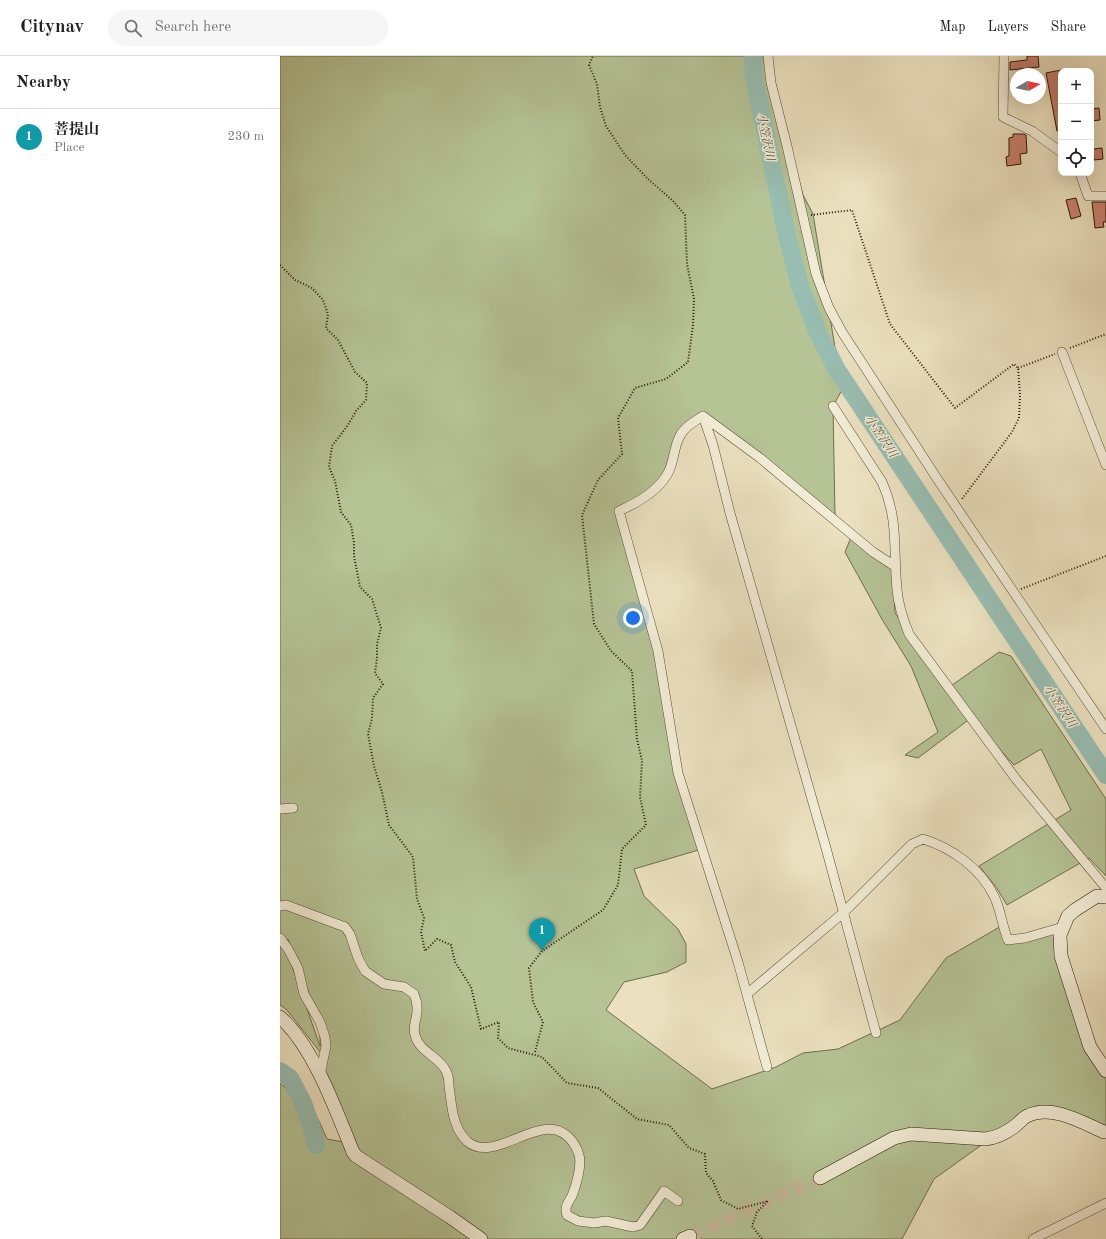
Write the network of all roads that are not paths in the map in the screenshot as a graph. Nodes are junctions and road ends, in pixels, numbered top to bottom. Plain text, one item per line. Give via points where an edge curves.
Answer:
1 (768, 56) edge
2 (1004, 56) edge
3 (1058, 150) edge
4 (1081, 176) edge
5 (1106, 196) edge
6 (1062, 352) dead end
7 (833, 406) dead end
8 (703, 416) junction
9 (1106, 465) edge
10 (896, 567) junction
11 (1106, 730) edge
12 (293, 808) dead end
13 (280, 810) edge
14 (1106, 888) edge
15 (1106, 897) edge
16 (280, 906) edge
17 (843, 913) junction
18 (1063, 927) junction
19 (280, 938) edge
20 (747, 994) junction
21 (280, 1017) edge
22 (876, 1033) dead end
23 (767, 1067) dead end
24 (1106, 1071) edge
25 (320, 1075) junction
26 (1106, 1132) edge
27 (820, 1178) tunnel mouth
28 (678, 1201) dead end
29 (1106, 1203) edge
30 (481, 1239) edge
31 (1033, 1239) edge

1 - 11 street via 771,83 816,274 829,308 956,507
2 - 3 street via 1003,117 1032,131
4 - 5 street via 1088,196
6 - 9 street
7 - 10 street via 888,495 894,525
8 - 10 street via 760,458 873,552
8 - 17 street
8 - 20 street via 685,429 679,437 669,471 661,484 619,511 658,651 678,773
10 - 14 street via 896,589 908,634 1016,779
12 - 13 street
15 - 18 street via 1097,896 1075,910 1068,916
16 - 28 street via 286,905 345,928 350,934 365,971 384,984 404,988 414,994 417,1003 413,1027 415,1036 425,1050 446,1070 456,1124 460,1133 469,1142 478,1147 491,1147 550,1129 567,1135 580,1156 578,1177 565,1211 567,1215 578,1221 612,1222 633,1227 640,1226 646,1220 664,1191
17 - 18 street via 912,844 923,839 935,842 956,854 987,884 994,896 1008,940
17 - 20 street
17 - 22 street
18 - 24 street via 1060,935 1061,956 1090,1047
19 - 25 street via 298,968 304,994 320,1022 325,1037 326,1046
20 - 23 street
21 - 25 street via 301,1041
25 - 30 street via 356,1156
26 - 27 street via 1063,1115 1052,1112 1038,1113 1027,1116 996,1138 912,1134 894,1138
29 - 31 street

